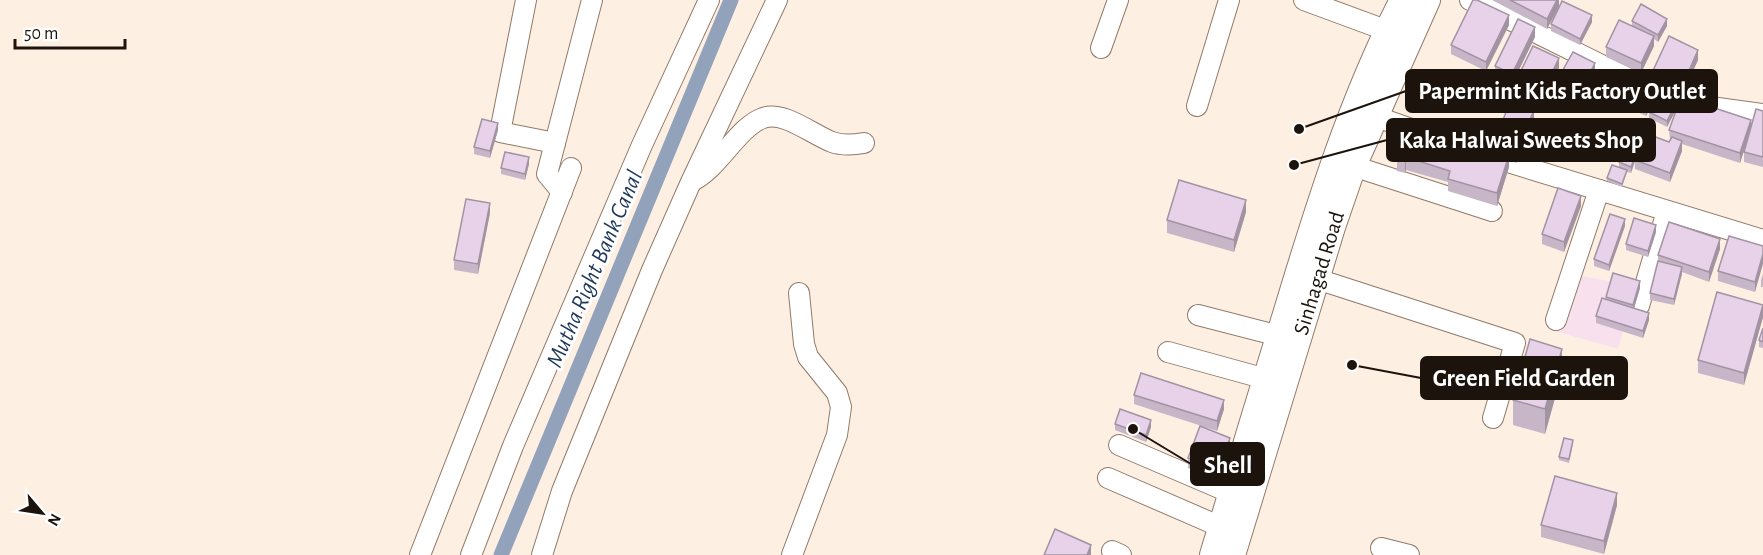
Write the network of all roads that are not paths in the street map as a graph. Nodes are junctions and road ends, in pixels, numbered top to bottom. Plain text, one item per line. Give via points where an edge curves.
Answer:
1 (526, 0) edge
2 (592, 0) edge
3 (709, 0) edge
4 (777, 0) edge
5 (1118, 0) edge
6 (1229, 0) edge
7 (1304, 0) edge
8 (1403, 0) edge
9 (1427, 0) edge
10 (1470, 0) edge
11 (1388, 31) junction
12 (1101, 48) dead end
13 (1197, 106) dead end
14 (1763, 114) edge
15 (1374, 116) junction
16 (516, 123) dead end
17 (557, 137) junction
18 (864, 143) dead end
19 (1353, 166) junction
20 (571, 168) dead end
21 (691, 182) junction
22 (1599, 190) junction
23 (562, 192) junction
24 (1492, 211) dead end
25 (1667, 211) junction
26 (1323, 224) junction
27 (1763, 240) edge
28 (1317, 279) junction
29 (799, 293) dead end
30 (1639, 306) dead end
31 (1198, 315) dead end
32 (1556, 320) dead end
33 (1279, 336) junction
34 (1168, 352) dead end
35 (1266, 379) junction
36 (1493, 418) dead end
37 (1119, 445) dead end
38 (1108, 478) dead end
39 (1231, 493) junction
40 (1221, 527) junction
41 (1381, 548) dead end
42 (420, 555) edge
43 (471, 555) edge
44 (542, 555) edge
45 (792, 555) edge
46 (1213, 555) edge
47 (1232, 555) edge
48 (1409, 555) edge

1 - 17 street via 500,132
2 - 17 street
3 - 43 street via 513,446
4 - 21 street
5 - 12 street
6 - 13 street
7 - 11 street
8 - 11 main road, Sinhagad Road
9 - 15 main road, Sinhagad Road
10 - 14 street via 1654,91 1696,105
11 - 26 main road, Sinhagad Road via 1340,146
15 - 19 main road, Sinhagad Road
15 - 22 street
16 - 17 street
17 - 23 street via 547,174
18 - 21 street via 833,142 788,121 761,118 707,173
19 - 24 street
19 - 26 main road, Sinhagad Road
20 - 23 street
21 - 44 street via 562,490
22 - 25 street
22 - 32 street
23 - 42 street
25 - 27 street
25 - 30 street
26 - 28 main road, Sinhagad Road
26 - 33 main road, Sinhagad Road
28 - 36 street via 1515,343
28 - 47 main road, Sinhagad Road
29 - 45 street via 808,357 837,393 841,407 837,435
31 - 33 street
33 - 35 main road, Sinhagad Road
34 - 35 street
35 - 39 main road, Sinhagad Road
37 - 39 street
38 - 40 street
39 - 40 main road, Sinhagad Road
40 - 46 main road, Sinhagad Road
41 - 48 street

